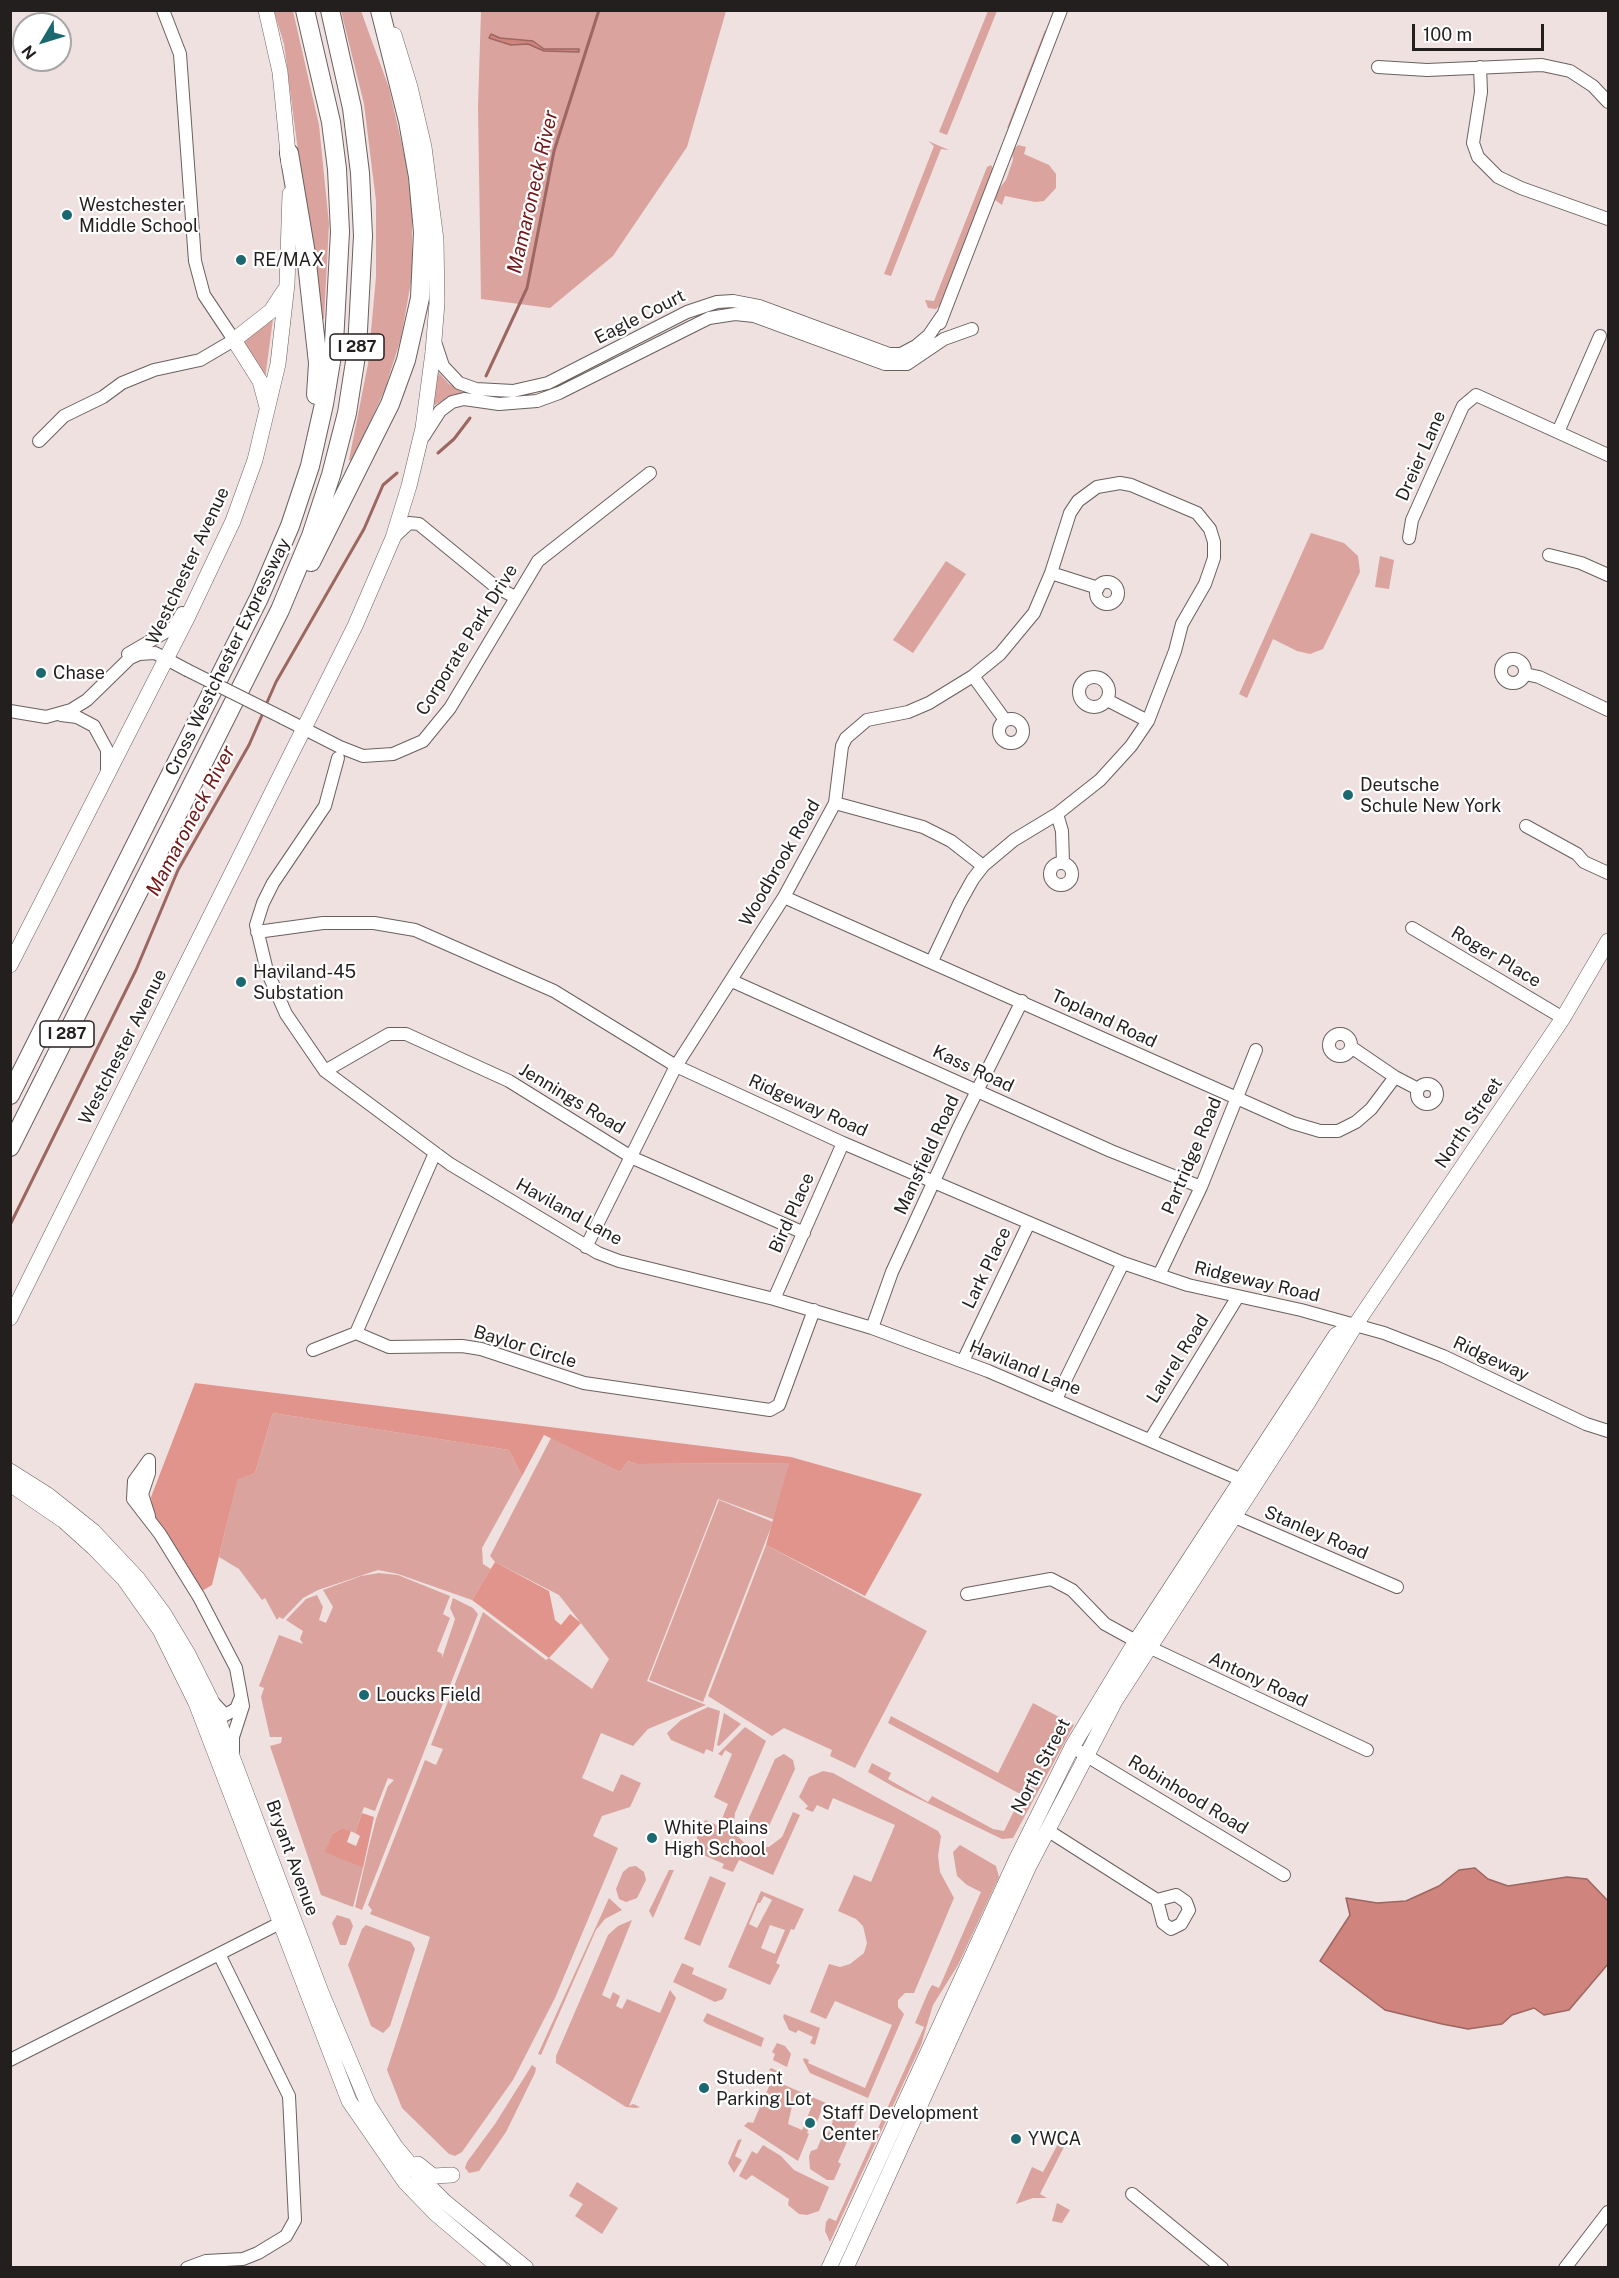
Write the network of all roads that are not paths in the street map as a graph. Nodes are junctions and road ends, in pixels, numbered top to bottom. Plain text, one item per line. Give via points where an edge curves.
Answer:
1 (163, 10) edge
2 (266, 10) edge
3 (305, 10) edge
4 (330, 10) edge
5 (371, 10) edge
6 (381, 10) edge
7 (1061, 10) edge
8 (392, 63) junction
9 (1378, 67) dead end
10 (1480, 67) junction
11 (1608, 102) edge
12 (289, 153) junction
13 (1608, 219) edge
14 (287, 284) junction
15 (942, 316) junction
16 (972, 328) dead end
17 (1600, 336) dead end
18 (234, 340) junction
19 (434, 341) junction
20 (928, 349) junction
21 (268, 413) junction
22 (1558, 432) junction
23 (39, 441) dead end
24 (420, 442) junction
25 (1608, 455) edge
26 (309, 466) junction
27 (650, 473) dead end
28 (405, 500) junction
29 (393, 538) junction
30 (1409, 538) dead end
31 (1549, 555) dead end
32 (214, 565) junction
33 (1051, 573) junction
34 (1608, 575) edge
35 (1098, 588) dead end
36 (515, 597) junction
37 (166, 659) junction
38 (251, 668) junction
39 (1526, 674) dead end
40 (112, 675) junction
41 (973, 676) junction
42 (1107, 700) dead end
43 (1608, 710) edge
44 (10, 711) edge
45 (60, 715) junction
46 (1005, 720) dead end
47 (1148, 721) junction
48 (304, 729) junction
49 (338, 758) dead end
50 (107, 775) junction
51 (835, 803) junction
52 (1057, 813) junction
53 (1526, 826) dead end
54 (1577, 854) junction
55 (1063, 863) dead end
56 (983, 866) junction
57 (1608, 866) edge
58 (1608, 873) edge
59 (784, 897) junction
60 (1412, 928) dead end
61 (257, 932) junction
62 (1608, 941) edge
63 (932, 961) junction
64 (10, 965) edge
65 (732, 981) junction
66 (1022, 1001) junction
67 (1563, 1018) junction
68 (1351, 1047) dead end
69 (1256, 1050) dead end
70 (676, 1066) junction
71 (325, 1071) junction
72 (1395, 1077) junction
73 (1418, 1089) dead end
74 (977, 1091) junction
75 (10, 1095) edge
76 (1237, 1097) junction
77 (843, 1143) junction
78 (10, 1147) edge
79 (435, 1153) junction
80 (629, 1156) junction
81 (934, 1181) junction
82 (1200, 1187) junction
83 (1029, 1223) junction
84 (804, 1233) junction
85 (586, 1246) junction
86 (1123, 1263) junction
87 (1159, 1275) junction
88 (1237, 1298) junction
89 (774, 1299) junction
90 (814, 1310) junction
91 (10, 1318) edge
92 (1356, 1324) junction
93 (872, 1328) junction
94 (356, 1333) junction
95 (313, 1350) dead end
96 (963, 1361) junction
97 (1056, 1400) junction
98 (1608, 1431) edge
99 (1150, 1440) junction
100 (10, 1471) edge
101 (1249, 1483) junction
102 (10, 1484) edge
103 (1228, 1514) junction
104 (150, 1519) dead end
105 (1397, 1587) dead end
106 (967, 1594) dead end
107 (1142, 1645) junction
108 (241, 1696) junction
109 (210, 1698) junction
110 (1367, 1750) dead end
111 (1079, 1751) junction
112 (233, 1754) junction
113 (1047, 1830) junction
114 (1284, 1875) dead end
115 (1157, 1900) dead end
116 (286, 1920) junction
117 (219, 1954) junction
118 (10, 2060) edge
119 (351, 2066) junction
120 (452, 2175) dead end
121 (1132, 2194) dead end
122 (1608, 2212) edge
123 (1221, 2267) edge
124 (187, 2268) edge
125 (500, 2268) edge
126 (526, 2268) edge
127 (829, 2268) edge
128 (846, 2268) edge
129 (1565, 2268) edge

1 - 18 street via 180,54 195,261 204,295
2 - 12 main road, Westchester Avenue via 280,72
3 - 26 highway, Cross Westchester Expressway / I 287 via 331,122 340,240 332,358
4 - 38 highway, Cross Westchester Expressway / I 287 via 349,92 360,173 364,252 357,349 347,413 322,506 293,581
5 - 8 highway
6 - 8 highway
6 - 19 main road via 407,76 427,161 436,240
7 - 15 street, Eagle Court
8 - 38 highway via 415,156 423,214 423,262 415,326 402,372 375,438 331,526
9 - 10 street
10 - 11 street via 1542,65 1570,71
10 - 13 street via 1481,92 1473,143 1478,158 1498,177 1521,188
12 - 14 main road, Westchester Avenue
12 - 26 highway via 317,353
14 - 18 main road via 271,311
14 - 21 main road, Westchester Avenue via 280,354
15 - 19 street, Eagle Court via 916,346 901,354 889,354 759,306 717,302 687,312 548,383 513,391 459,383 443,366
15 - 20 street, Eagle Court
16 - 20 street, Eagle Court
17 - 22 street
18 - 21 main road via 260,381
18 - 23 street via 200,360 154,370 122,383 64,416
19 - 24 main road, Westchester Avenue
20 - 24 street, Eagle Court via 908,364 885,364 754,316 724,315 698,322 537,401 452,402 433,420
21 - 32 main road, Westchester Avenue via 241,501
22 - 25 street
22 - 30 street, Dreier Lane via 1476,395 1463,406 1412,520
24 - 28 main road, Westchester Avenue
26 - 75 highway, Cross Westchester Expressway / I 287 via 285,541 260,598
27 - 36 street, Corporate Park Drive via 537,561
28 - 29 main road, Westchester Avenue
28 - 36 street via 413,512
29 - 36 street via 409,523 419,524 496,587
29 - 48 main road, Westchester Avenue
31 - 34 street
32 - 37 main road, Westchester Avenue
32 - 40 street via 174,627 129,652
33 - 35 street
33 - 41 street, Woodbrook Road via 1034,613 1000,654
33 - 47 street, Woodbrook Road via 1070,513 1078,501 1097,487 1131,485 1197,513 1210,529 1214,558 1205,584 1182,624
36 - 48 street, Corporate Park Drive via 450,708 423,741 393,754 363,756
37 - 40 street, Corporate Park Drive via 155,653 139,654
37 - 48 street, Corporate Park Drive, bridge
37 - 50 main road, Westchester Avenue
38 - 78 highway, Cross Westchester Expressway / I 287
39 - 43 street
40 - 45 street, Corporate Park Drive via 87,700
41 - 46 street
41 - 51 street, Woodbrook Road via 929,703 908,712 867,720 853,731 842,746
42 - 47 street
44 - 45 street, Corporate Park Drive
45 - 50 street via 86,720 101,735 107,750
47 - 52 street, Woodbrook Road via 1115,765
48 - 91 main road, Westchester Avenue
49 - 61 street, Haviland Lane via 325,806 273,883 258,916
50 - 64 main road, Westchester Avenue
51 - 56 street via 923,827 951,841
51 - 59 street, Woodbrook Road
52 - 55 street
52 - 56 street, Woodbrook Road via 1014,840
53 - 54 street
54 - 57 street via 1587,854
54 - 58 street via 1584,862
56 - 63 street, Woodbrook Road via 972,879
59 - 63 street, Topland Road
59 - 65 street, Woodbrook Road
60 - 67 street, Roger Place
61 - 70 street, Ridgeway Road via 323,923 374,923 415,930 554,991
61 - 71 street, Haviland Lane via 267,971 286,1014
62 - 67 main road, North Street
63 - 66 street, Topland Road
65 - 70 street, Woodbrook Road
65 - 74 street, Kass Road
66 - 74 street, Mansfield Road
66 - 76 street, Topland Road
67 - 92 main road, North Street
68 - 72 street
69 - 76 street, Partridge Road
70 - 77 street, Ridgeway Road
70 - 80 street, Woodbrook Road
71 - 79 street, Haviland Lane
71 - 80 street, Jennings Road via 389,1034 406,1034 509,1081
72 - 73 street
72 - 76 street, Topland Road via 1371,1109 1338,1131 1320,1131 1293,1123
74 - 81 street, Mansfield Road
74 - 82 street, Kass Road
76 - 82 street, Partridge Road
77 - 81 street, Ridgeway Road
77 - 84 street, Bird Place
79 - 85 street, Haviland Lane
79 - 94 street
80 - 84 street, Jennings Road
80 - 85 street, Woodbrook Road
81 - 83 street, Ridgeway Road
81 - 93 street, Mansfield Road via 892,1272
82 - 87 street, Partridge Road
83 - 86 street, Ridgeway Road
83 - 96 street, Lark Place
84 - 89 street, Bird Place
85 - 89 street, Haviland Lane via 619,1261
86 - 87 street, Ridgeway Road
86 - 97 street
87 - 88 street, Ridgeway Road
88 - 92 street, Ridgeway Road
88 - 99 street, Laurel Road
89 - 90 street, Haviland Lane
90 - 93 street, Haviland Lane
90 - 94 street, Baylor Circle via 780,1405 770,1410 584,1383 481,1349 389,1347
92 - 98 street, Ridgeway via 1443,1356
92 - 101 main road, North Street
93 - 96 street, Haviland Lane
94 - 95 street
96 - 97 street, Haviland Lane
97 - 99 street, Haviland Lane
99 - 101 street, Haviland Lane
100 - 109 main road, Bryant Avenue via 72,1513 132,1572 170,1623
101 - 103 main road, North Street
102 - 116 main road, Bryant Avenue via 64,1521 102,1556 160,1630 196,1702
103 - 105 street, Stanley Road
103 - 107 main road, North Street
104 - 108 street via 220,1636 236,1668
106 - 107 street, Antony Road via 1051,1579 1072,1590 1105,1623
107 - 110 street, Antony Road
107 - 111 main road, North Street
108 - 109 street via 236,1708 225,1715
108 - 112 street via 243,1712 233,1737
109 - 112 main road, Bryant Avenue
111 - 113 main road, North Street
111 - 114 street, Robinhood Road
111 - 127 main road, North Street via 1016,1860
112 - 116 main road, Bryant Avenue
113 - 115 street
113 - 128 main road, North Street
116 - 117 street
116 - 119 main road, Bryant Avenue
116 - 125 main road, Bryant Avenue via 336,2072 360,2119 405,2182
117 - 118 street
117 - 124 street via 289,2096 295,2220 286,2236 258,2253 243,2259 206,2260
119 - 120 main road via 422,2169 433,2176
119 - 126 main road, Bryant Avenue via 377,2119 413,2169 445,2202
121 - 123 street
122 - 129 street

